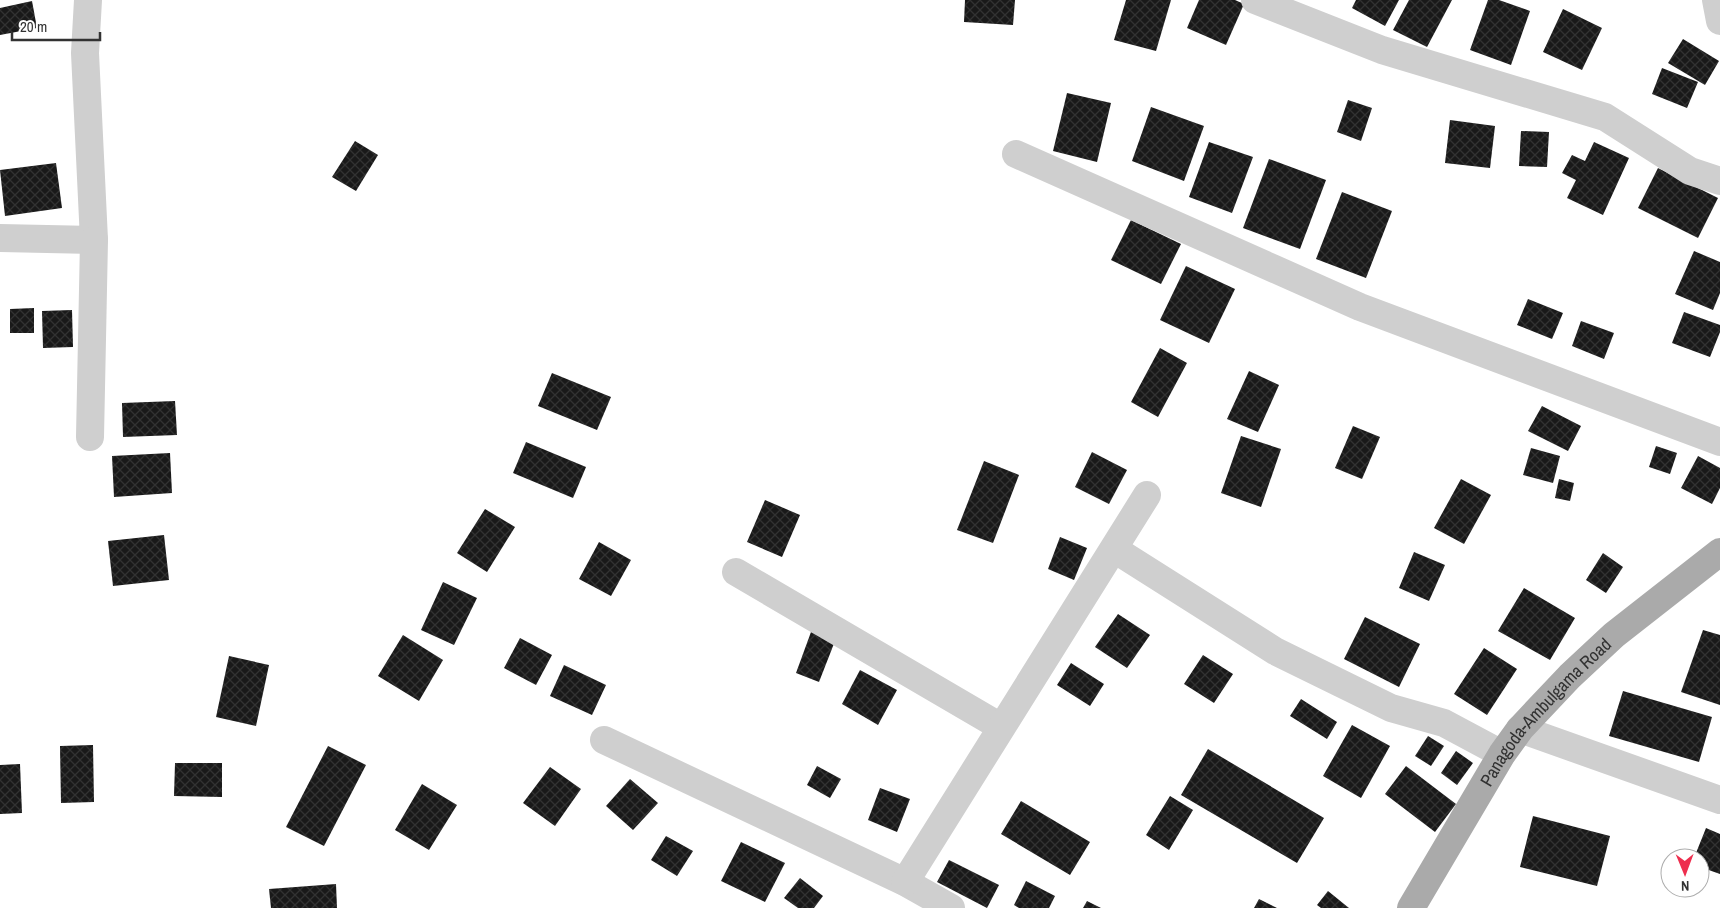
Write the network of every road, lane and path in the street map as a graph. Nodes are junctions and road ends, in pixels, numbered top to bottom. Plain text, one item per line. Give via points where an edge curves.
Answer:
1 (88, 0) edge
2 (1255, 0) edge
3 (1716, 0) edge
4 (1720, 21) edge
5 (1016, 154) dead end
6 (1720, 181) edge
7 (0, 238) edge
8 (94, 240) junction
9 (90, 437) dead end
10 (1720, 442) edge
11 (1147, 495) dead end
12 (1114, 548) junction
13 (1720, 552) edge
14 (736, 572) dead end
15 (1001, 727) junction
16 (1520, 729) junction
17 (604, 740) dead end
18 (1502, 754) junction
19 (1720, 800) edge
20 (905, 882) junction
21 (951, 908) edge
22 (1411, 908) edge

1 - 8 street via 85,53
2 - 6 street via 1382,50 1605,117 1690,171
3 - 4 street
5 - 10 street via 1360,307
7 - 8 street
8 - 9 street
11 - 12 street
12 - 15 street
12 - 18 street via 1274,651 1391,708 1444,723
13 - 16 main road, Panagoda-Ambulgama Road via 1614,636 1570,676
14 - 15 street
15 - 20 street
16 - 18 main road, Panagoda-Ambulgama Road
16 - 19 street
17 - 20 street
18 - 22 main road, Panagoda-Ambulgama Road
20 - 21 street

